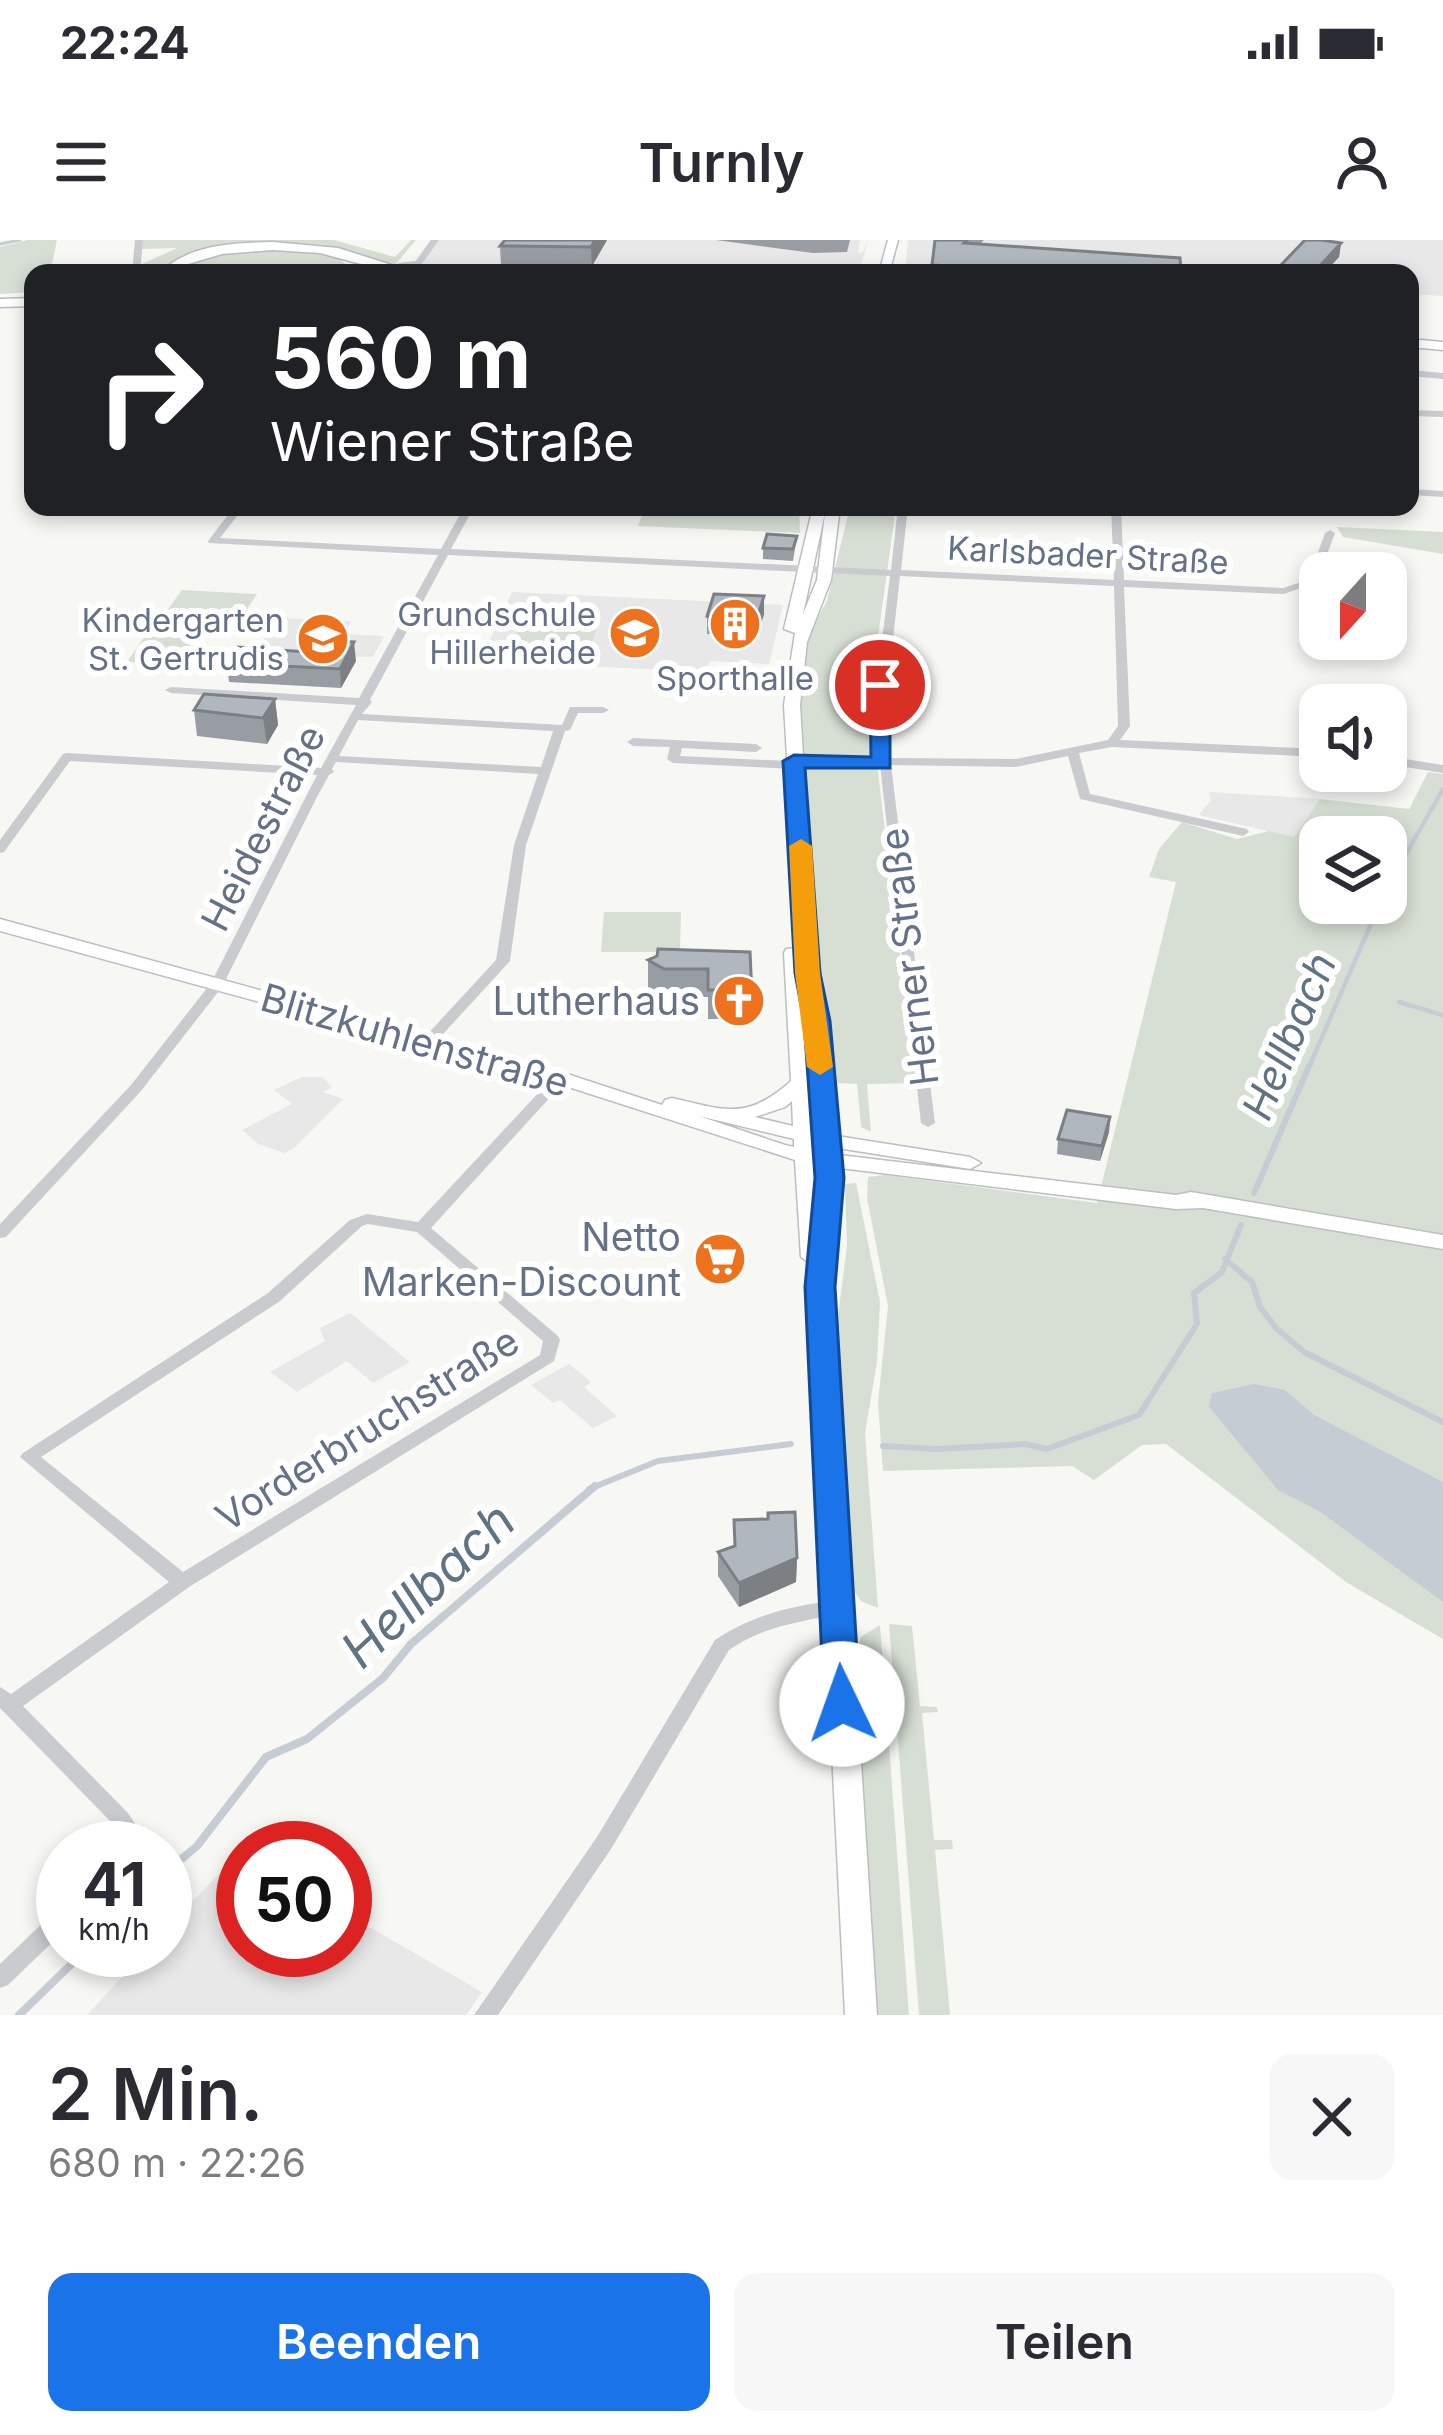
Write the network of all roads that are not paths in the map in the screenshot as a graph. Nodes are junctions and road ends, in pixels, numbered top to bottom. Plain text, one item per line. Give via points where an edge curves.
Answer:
1 (435, 240) edge
2 (176, 264) edge
3 (186, 264) edge
4 (351, 264) edge
5 (383, 264) edge
6 (415, 264) edge
7 (232, 516) edge
8 (464, 516) edge
9 (819, 516) edge
10 (830, 516) edge
11 (902, 516) edge
12 (1116, 516) edge
13 (1330, 533) dead end
14 (446, 553) junction
15 (816, 568) junction
16 (898, 573) junction
17 (1120, 584) junction
18 (171, 690) dead end
19 (366, 702) junction
20 (603, 710) dead end
21 (358, 717) junction
22 (560, 728) junction
23 (634, 742) dead end
24 (1112, 743) junction
25 (677, 744) junction
26 (757, 748) dead end
27 (1299, 751) edge
28 (1074, 754) junction
29 (791, 763) junction
30 (1407, 763) edge
31 (882, 764) junction
32 (332, 765) junction
33 (1443, 769) edge
34 (542, 771) junction
35 (1243, 832) dead end
36 (0, 849) edge
37 (0, 925) edge
38 (217, 984) junction
39 (428, 1042) junction
40 (560, 1078) junction
41 (799, 1084) junction
42 (721, 1116) junction
43 (928, 1123) dead end
44 (816, 1148) junction
45 (422, 1228) junction
46 (0, 1234) edge
47 (1443, 1243) edge
48 (182, 1582) junction
49 (836, 1607) junction
50 (5, 1699) edge
51 (122, 1821) edge
52 (36, 1944) edge
53 (0, 1978) edge
54 (485, 2015) edge
55 (861, 2015) edge

1 - 6 street
2 - 5 highway via 276,245
3 - 4 highway via 267,247 334,254
7 - 14 street, Karlsbader Straße via 213,541
8 - 14 street, Heidestraße
9 - 15 main road
10 - 15 main road
11 - 16 street, Herner Straße
12 - 17 street
13 - 17 street, Karlsbader Straße via 1312,582 1297,590
14 - 15 street, Karlsbader Straße
14 - 19 street, Heidestraße
15 - 16 street, Karlsbader Straße
15 - 29 main road via 791,705
16 - 17 street, Karlsbader Straße
16 - 31 street, Herner Straße via 882,660
17 - 24 street via 1124,726
18 - 19 street, Heidestraße
19 - 21 street, Heidestraße
20 - 22 street via 574,709
21 - 22 street
21 - 32 street, Heidestraße
22 - 34 street
23 - 25 street
24 - 27 street
24 - 28 street
25 - 26 street
25 - 29 street via 673,758
28 - 31 street via 984,765
28 - 35 street via 1084,796
29 - 31 street
29 - 41 main road
29 - 44 main road via 817,1021
30 - 33 street
31 - 43 street, Herner Straße
32 - 34 street
32 - 36 street via 67,758
32 - 38 street, Heidestraße
34 - 39 street via 520,845 503,962
37 - 38 main road, Blitzkuhlenstraße
38 - 39 main road, Blitzkuhlenstraße
38 - 46 street, Heidestraße via 136,1088
39 - 40 main road, Blitzkuhlenstraße
40 - 42 main road
40 - 44 main road, Blitzkuhlenstraße
40 - 45 street
41 - 42 main road via 757,1112
41 - 44 main road
42 - 44 main road
44 - 47 main road
44 - 49 main road via 812,1262 820,1287
45 - 48 street, Vorderbruchstraße via 552,1340 548,1357
45 - 48 street via 380,1218 356,1223 274,1298 29,1457
48 - 50 street, Vorderbruchstraße
49 - 54 street via 769,1619 722,1645 604,1843
49 - 55 main road
50 - 51 street
52 - 53 street

